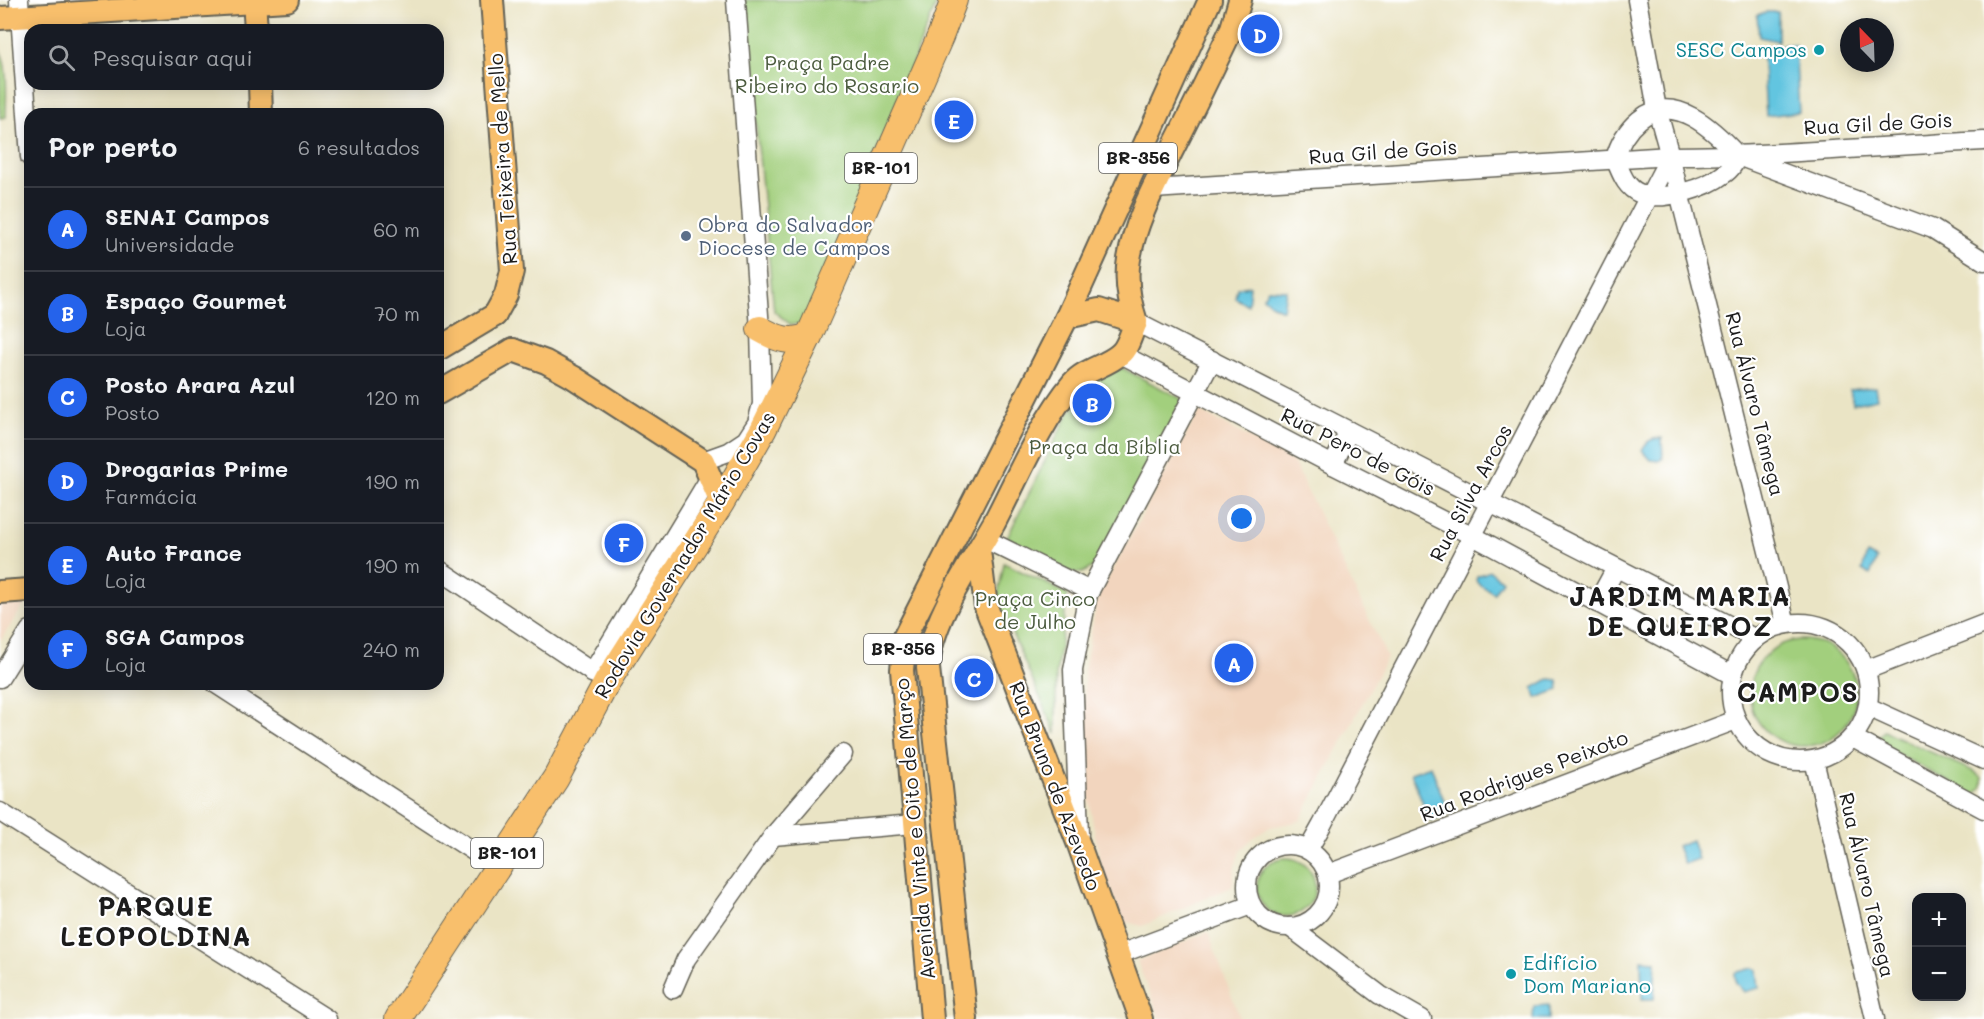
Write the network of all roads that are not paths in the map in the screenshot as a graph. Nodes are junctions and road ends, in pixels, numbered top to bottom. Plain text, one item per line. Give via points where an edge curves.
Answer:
1 (287, 0) edge
2 (492, 0) edge
3 (736, 0) edge
4 (954, 0) edge
5 (1210, 0) edge
6 (1240, 0) edge
7 (1637, 0) edge
8 (254, 1) edge
9 (13, 12) edge
10 (256, 24) edge
11 (260, 90) edge
12 (24, 108) edge
13 (261, 108) edge
14 (1657, 109) junction
15 (1984, 141) edge
16 (1797, 150) junction
17 (1670, 156) junction
18 (1738, 156) junction
19 (1615, 159) junction
20 (1789, 176) junction
21 (1153, 189) junction
22 (1679, 194) junction
23 (1650, 196) junction
24 (1984, 261) edge
25 (495, 315) junction
26 (1067, 317) junction
27 (1136, 321) junction
28 (760, 329) junction
29 (809, 336) junction
30 (444, 345) edge
31 (513, 350) junction
32 (1121, 354) junction
33 (1212, 360) junction
34 (444, 390) edge
35 (1195, 392) junction
36 (1349, 431) junction
37 (1333, 465) junction
38 (707, 469) junction
39 (1491, 502) junction
40 (721, 503) junction
41 (1473, 536) junction
42 (982, 544) junction
43 (1617, 568) junction
44 (444, 573) edge
45 (1090, 591) junction
46 (1597, 603) junction
47 (1786, 624) junction
48 (1984, 624) edge
49 (1748, 635) junction
50 (24, 640) edge
51 (1866, 670) junction
52 (1732, 675) junction
53 (0, 678) edge
54 (600, 678) junction
55 (225, 690) edge
56 (904, 698) junction
57 (1869, 707) junction
58 (1736, 720) junction
59 (1853, 738) junction
60 (936, 745) junction
61 (843, 754) dead end
62 (1814, 760) junction
63 (1984, 760) edge
64 (1981, 802) edge
65 (0, 812) edge
66 (914, 824) junction
67 (773, 836) junction
68 (1079, 845) junction
69 (1308, 850) junction
70 (498, 867) junction
71 (1328, 874) junction
72 (1251, 905) junction
73 (1290, 927) junction
74 (1117, 955) junction
75 (673, 989) dead end
76 (327, 1019) edge
77 (398, 1019) edge
78 (932, 1019) edge
79 (966, 1019) edge
80 (1141, 1019) edge
81 (1422, 1019) edge
82 (1875, 1019) edge

1 - 8 main road
2 - 25 main road, Rua Teixeira de Mello via 512,271 506,295
3 - 28 street
4 - 29 highway, Rodovia Governador Mário Covas / BR-101
5 - 26 main road, BR-356
6 - 21 main road, BR-356 via 1232,28
7 - 14 street, Rua Álvaro Tâmega
8 - 9 main road
8 - 10 main road
9 - 12 street
11 - 13 main road
14 - 17 street, Rua Álvaro Tâmega
14 - 18 street via 1671,109 1702,122
14 - 19 street via 1627,131
15 - 16 street, Rua Gil de Gois
16 - 18 street, Rua Gil de Gois
16 - 20 street
17 - 18 street, Rua Gil de Gois
17 - 19 street, Rua Gil de Gois
17 - 22 street, Rua Álvaro Tâmega
17 - 23 street, Rua Silva Arcos
18 - 20 street
18 - 22 street via 1724,175
19 - 21 street, Rua Gil de Gois
19 - 23 street via 1625,182 1638,193
20 - 24 street via 1933,229
21 - 27 main road, BR-356 via 1129,258 1129,302
22 - 23 street
22 - 47 street, Rua Álvaro Tâmega
23 - 39 street, Rua Silva Arcos
25 - 30 main road
25 - 31 main road via 504,324
26 - 27 main road via 1099,310
26 - 56 main road, Avenida Vinte e Oito de Março / BR-356 via 905,636
27 - 32 main road
27 - 33 street, Rua Pero de Góis
28 - 29 highway via 783,340
28 - 38 street via 762,404 757,423 746,440
29 - 40 highway, Rodovia Governador Mário Covas / BR-101 via 763,430
31 - 34 main road
31 - 38 main road via 573,377
32 - 35 street, Rua Pero de Góis
32 - 42 main road, Avenida Vinte e Oito de Março via 1076,380 1054,408
33 - 35 street
33 - 36 street, Rua Pero de Góis
35 - 37 street, Rua Pero de Góis
35 - 45 street
36 - 37 street
36 - 39 street, Rua Pero de Góis
37 - 41 street, Rua Pero de Góis
38 - 40 main road
38 - 54 street
39 - 41 street, Rua Silva Arcos
39 - 43 street, Rua Pero de Góis
40 - 54 highway, Rodovia Governador Mário Covas / BR-101
41 - 46 street, Rua Pero de Góis
41 - 69 street, Rua Silva Arcos
42 - 45 street
42 - 60 main road, Avenida Vinte e Oito de Março via 940,618 928,655
42 - 68 main road, Rua Bruno de Azevedo via 986,607
43 - 46 street
43 - 49 street, Rua Pero de Góis
44 - 54 street
45 - 68 street via 1073,670
46 - 52 street, Rua Pero de Góis
47 - 49 street
47 - 51 street via 1811,623 1835,632 1854,648
48 - 51 street
49 - 52 street
50 - 53 street
51 - 57 street
52 - 58 street via 1730,698
54 - 70 highway, Rodovia Governador Mário Covas / BR-101 via 556,778
55 - 70 street
56 - 60 main road via 915,745 925,749
56 - 66 main road, Avenida Vinte e Oito de Março / BR-356
57 - 59 street
57 - 63 street
58 - 62 street via 1749,740 1768,754 1790,761
58 - 71 street, Rua Rodrigues Peixoto
59 - 62 street via 1835,752
59 - 64 street
60 - 79 main road, Avenida Vinte e Oito de Março
61 - 67 street
62 - 82 street, Rua Álvaro Tâmega
65 - 76 street
66 - 67 street
66 - 78 main road, Avenida Vinte e Oito de Março / BR-356
67 - 75 street via 686,959
68 - 74 main road, Rua Bruno de Azevedo
69 - 71 street
69 - 72 street via 1291,845 1274,848 1260,857 1248,880
70 - 77 highway, Rodovia Governador Mário Covas / BR-101
71 - 73 street via 1329,893 1322,910 1308,922
72 - 73 street via 1275,925
72 - 74 street
73 - 81 street via 1380,995
74 - 80 main road, Rua Bruno de Azevedo

